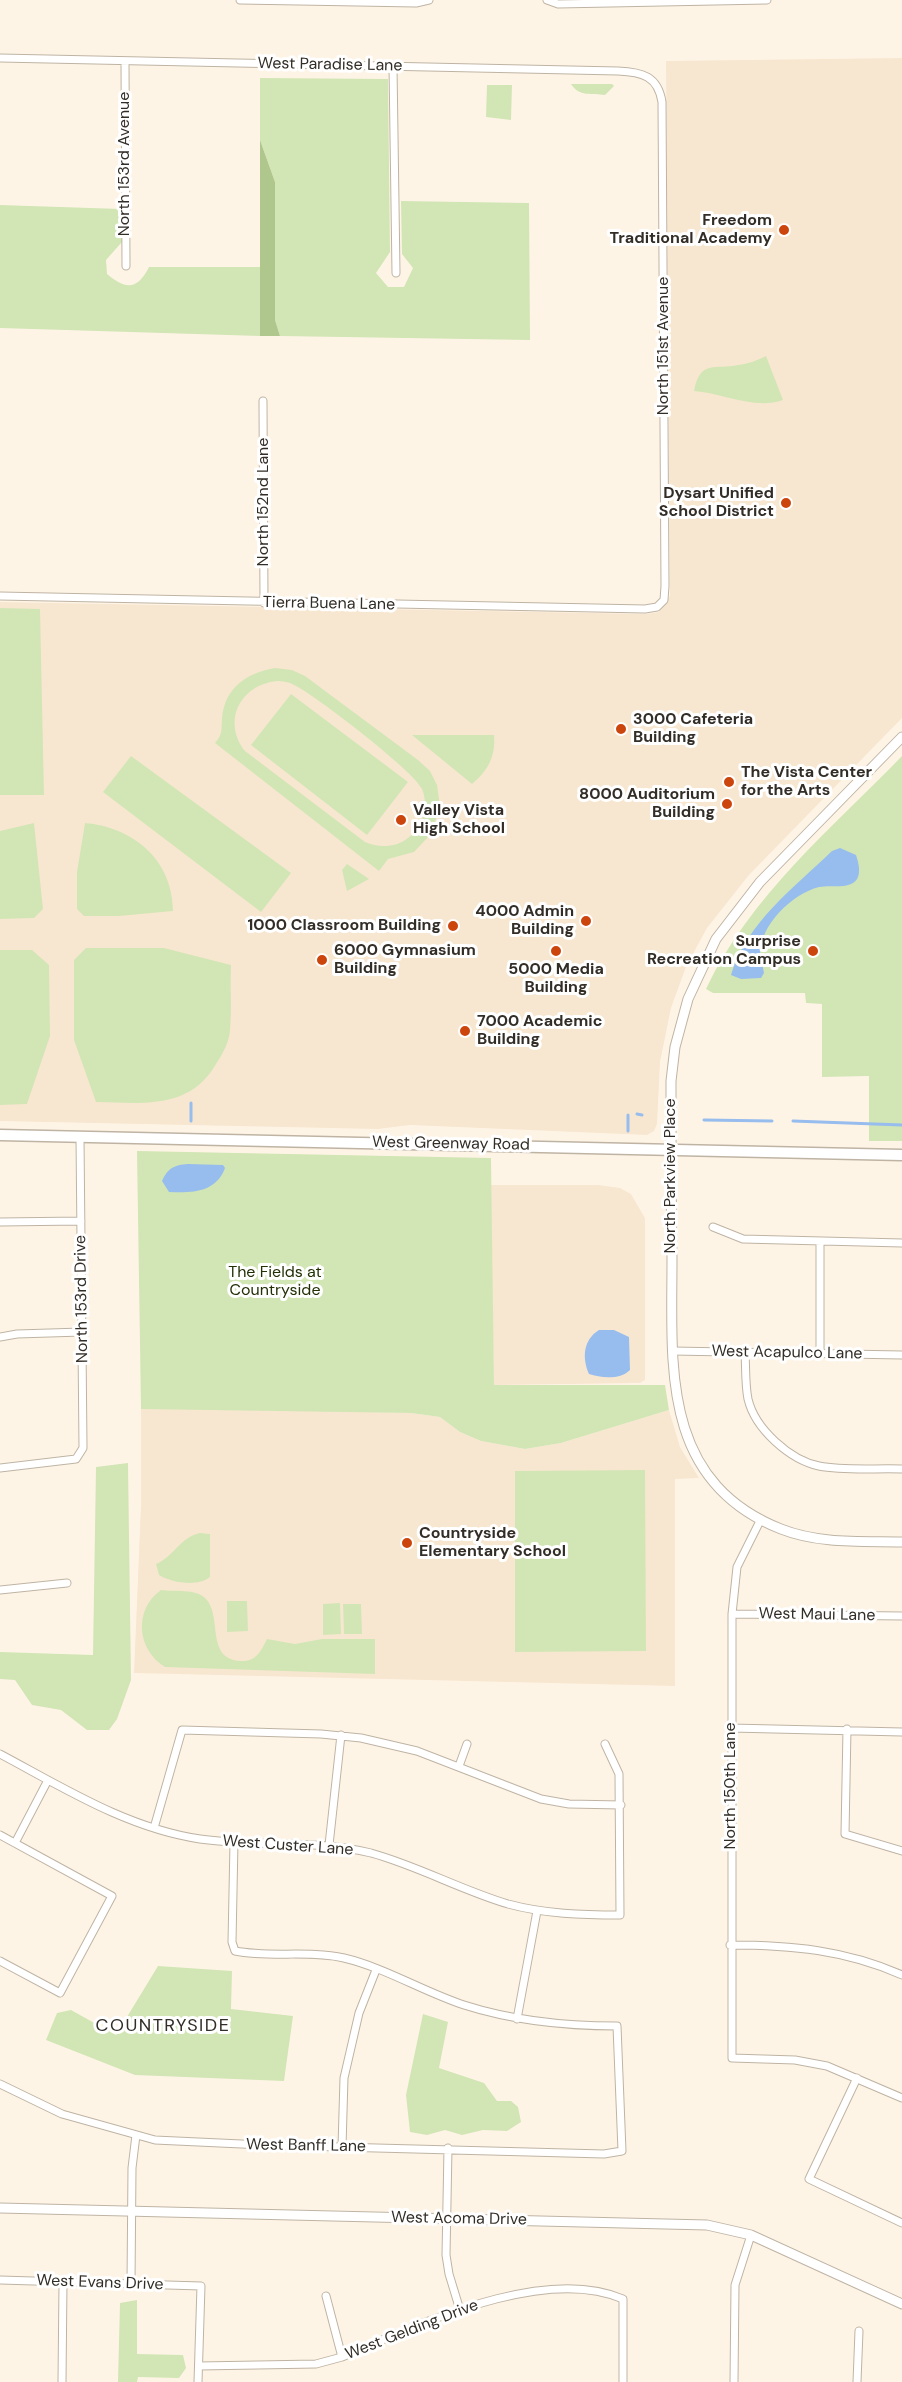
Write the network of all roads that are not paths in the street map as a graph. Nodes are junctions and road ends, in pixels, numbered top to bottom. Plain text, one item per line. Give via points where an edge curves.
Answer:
1 (240, 0) edge
2 (429, 0) edge
3 (742, 0) edge
4 (767, 0) edge
5 (313, 1) edge
6 (548, 1) edge
7 (0, 58) edge
8 (124, 61) junction
9 (393, 66) junction
10 (657, 83) joint
11 (126, 266) dead end
12 (396, 273) dead end
13 (263, 401) dead end
14 (0, 596) edge
15 (264, 603) junction
16 (657, 607) joint
17 (902, 737) edge
18 (0, 1135) edge
19 (80, 1137) junction
20 (671, 1149) junction
21 (902, 1155) edge
22 (81, 1221) junction
23 (0, 1222) edge
24 (713, 1227) dead end
25 (820, 1241) junction
26 (902, 1243) edge
27 (82, 1332) junction
28 (0, 1337) edge
29 (672, 1351) junction
30 (745, 1353) junction
31 (820, 1354) junction
32 (902, 1355) edge
33 (0, 1468) edge
34 (902, 1469) edge
35 (761, 1520) junction
36 (902, 1542) edge
37 (67, 1583) dead end
38 (0, 1590) edge
39 (732, 1614) junction
40 (902, 1616) edge
41 (731, 1728) junction
42 (847, 1730) junction
43 (902, 1732) edge
44 (341, 1735) junction
45 (467, 1744) dead end
46 (605, 1744) dead end
47 (0, 1754) edge
48 (459, 1766) junction
49 (48, 1780) junction
50 (621, 1805) junction
51 (154, 1828) junction
52 (0, 1834) edge
53 (15, 1842) junction
54 (234, 1842) junction
55 (329, 1845) junction
56 (902, 1851) edge
57 (537, 1911) junction
58 (730, 1945) junction
59 (0, 1961) edge
60 (376, 1970) junction
61 (902, 1976) edge
62 (517, 2019) junction
63 (857, 2078) junction
64 (0, 2084) edge
65 (902, 2098) edge
66 (136, 2135) junction
67 (342, 2147) junction
68 (448, 2148) junction
69 (0, 2208) edge
70 (131, 2211) junction
71 (447, 2218) junction
72 (902, 2223) edge
73 (751, 2235) junction
74 (0, 2280) edge
75 (63, 2282) junction
76 (132, 2283) junction
77 (326, 2296) dead end
78 (902, 2304) edge
79 (460, 2310) junction
80 (859, 2331) dead end
81 (342, 2357) junction
82 (199, 2366) junction
83 (62, 2382) edge
84 (198, 2382) edge
85 (623, 2382) edge
86 (734, 2382) edge
87 (857, 2382) edge

1 - 5 street
2 - 5 street
3 - 4 street
3 - 6 street via 558,4
7 - 8 street, West Paradise Lane
8 - 9 street, West Paradise Lane
8 - 11 street, North 153rd Avenue
9 - 10 street, West Paradise Lane via 629,71 649,75
9 - 12 street
10 - 16 street, North 151st Avenue via 662,102 665,586 664,600
13 - 15 street, North 152nd Lane
14 - 15 street, Tierra Buena Lane
15 - 16 street, Tierra Buena Lane
17 - 20 street, North Parkview Place via 760,882 715,941 688,999 675,1047
18 - 19 main road, West Greenway Road
19 - 20 main road, West Greenway Road
19 - 22 street, North 153rd Drive
20 - 21 main road, West Greenway Road
20 - 29 street, North Parkview Place
22 - 23 street
22 - 27 street, North 153rd Drive
24 - 25 street via 743,1239
25 - 26 street
25 - 31 street
27 - 28 street
27 - 33 street, North 153rd Drive via 83,1448 76,1459
29 - 30 street, West Acapulco Lane
29 - 35 street, North Parkview Place via 675,1397 691,1447 717,1485
30 - 31 street, West Acapulco Lane
30 - 34 street via 748,1400 759,1422 795,1456 819,1466
31 - 32 street, West Acapulco Lane
35 - 36 street, North Parkview Place via 821,1540
35 - 39 street, North 150th Lane via 737,1568
37 - 38 street
39 - 40 street, West Maui Lane
39 - 41 street, North 150th Lane
41 - 42 street
41 - 58 street, North 150th Lane
42 - 43 street
42 - 56 street via 846,1834
44 - 48 street via 417,1751
44 - 51 street via 182,1730
44 - 55 street
45 - 48 street
46 - 50 street via 619,1774
47 - 49 street, West Custer Lane
48 - 50 street via 541,1798 569,1804
49 - 51 street, West Custer Lane via 129,1821
49 - 53 street
50 - 57 street, West Custer Lane via 620,1915
51 - 54 street, West Custer Lane via 198,1839
52 - 53 street
53 - 59 street via 112,1896 60,1994
54 - 55 street, West Custer Lane
54 - 60 street via 235,1951 307,1952 346,1959
55 - 57 street, West Custer Lane via 387,1858 504,1903
57 - 62 street
58 - 61 street via 786,1945 832,1952 877,1964
58 - 63 street, North 150th Lane via 732,2058 795,2060 827,2066
60 - 62 street via 462,2004
60 - 67 street via 359,2013 344,2078
62 - 68 street, West Banff Lane via 617,2026 622,2151 604,2154
63 - 65 street
63 - 72 street via 809,2179
64 - 66 street, West Banff Lane via 62,2114
66 - 67 street, West Banff Lane via 177,2141
66 - 70 street
67 - 68 street, West Banff Lane
68 - 71 street
69 - 70 street, West Acoma Drive
70 - 71 street, West Acoma Drive
70 - 76 street
71 - 73 street, West Acoma Drive via 688,2223 720,2226
71 - 79 street via 447,2265
73 - 78 street, West Acoma Drive
73 - 86 street via 735,2285
74 - 75 street, West Evans Drive
75 - 76 street, West Evans Drive
75 - 83 street
76 - 82 street, West Evans Drive via 201,2286
77 - 81 street
79 - 81 street, West Gelding Drive
79 - 85 street, West Gelding Drive via 529,2292 607,2292 623,2299
80 - 87 street
81 - 82 street, West Gelding Drive via 316,2364
82 - 84 street

